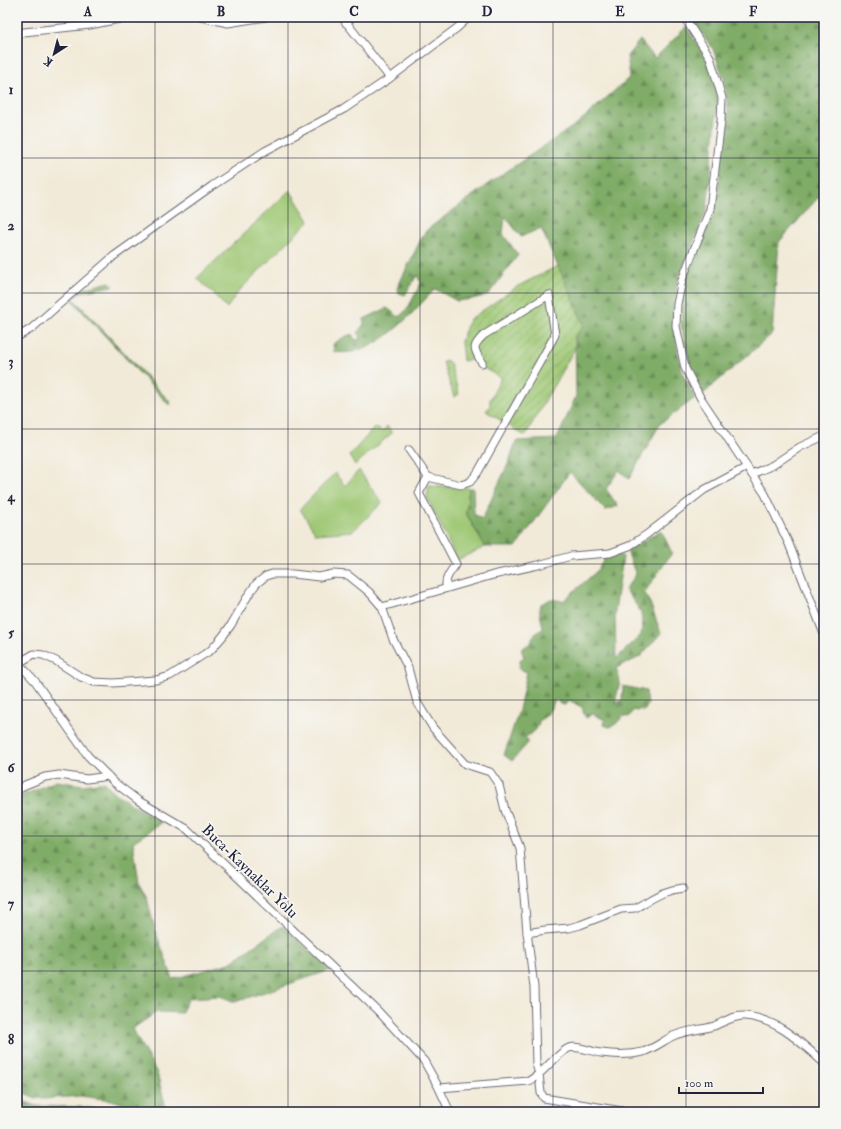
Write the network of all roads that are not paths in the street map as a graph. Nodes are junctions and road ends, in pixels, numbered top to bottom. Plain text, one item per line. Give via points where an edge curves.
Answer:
1 (129, 17) edge
2 (201, 17) edge
3 (266, 17) edge
4 (352, 17) edge
5 (469, 17) edge
6 (684, 17) edge
7 (344, 20) edge
8 (17, 34) edge
9 (390, 78) junction
10 (17, 337) edge
11 (482, 363) dead end
12 (824, 436) edge
13 (409, 450) dead end
14 (747, 467) junction
15 (752, 474) junction
16 (428, 477) junction
17 (447, 588) junction
18 (382, 607) junction
19 (824, 634) edge
20 (17, 664) edge
21 (108, 776) junction
22 (17, 791) edge
23 (683, 888) dead end
24 (527, 933) junction
25 (824, 1063) edge
26 (539, 1074) junction
27 (439, 1088) junction
28 (450, 1112) edge
29 (628, 1112) edge

1 - 8 street via 90,25
2 - 3 street via 228,23
4 - 7 street
5 - 9 street
6 - 14 street via 710,57 722,98 722,121 710,210 682,280 676,326 685,368 700,397
7 - 9 street
9 - 10 street via 344,109 264,151 212,186 114,256 31,329
11 - 16 street via 475,348 477,341 549,295 555,335 478,472 470,482 461,485
12 - 15 street
13 - 16 street
14 - 15 street
14 - 17 street via 704,490 629,546 610,553 571,556
15 - 19 street via 765,494 789,544
16 - 17 street via 419,493 456,564 446,580
17 - 18 street
18 - 20 street via 370,592 348,575 333,574 319,577 272,574 256,584 227,631 211,650 170,676 156,680 94,682 43,655 34,654
18 - 24 street via 393,639 408,668 417,702 433,728 465,764 490,772 499,785 505,810 520,848
20 - 21 street, Buca-Kaynaklar Yolu via 35,681 88,756
21 - 22 street via 87,779 59,775 45,777
21 - 27 street, Buca-Kaynaklar Yolu via 139,801 187,829 378,1010 424,1061
23 - 24 street via 661,893 635,908 621,909 580,925
24 - 26 street via 534,987 536,1064
25 - 26 street via 790,1033 761,1018 744,1015 713,1026 677,1034 657,1046 638,1053 602,1054 570,1048
26 - 27 street via 529,1081
26 - 29 street via 544,1098
27 - 28 street, Buca-Kaynaklar Yolu

